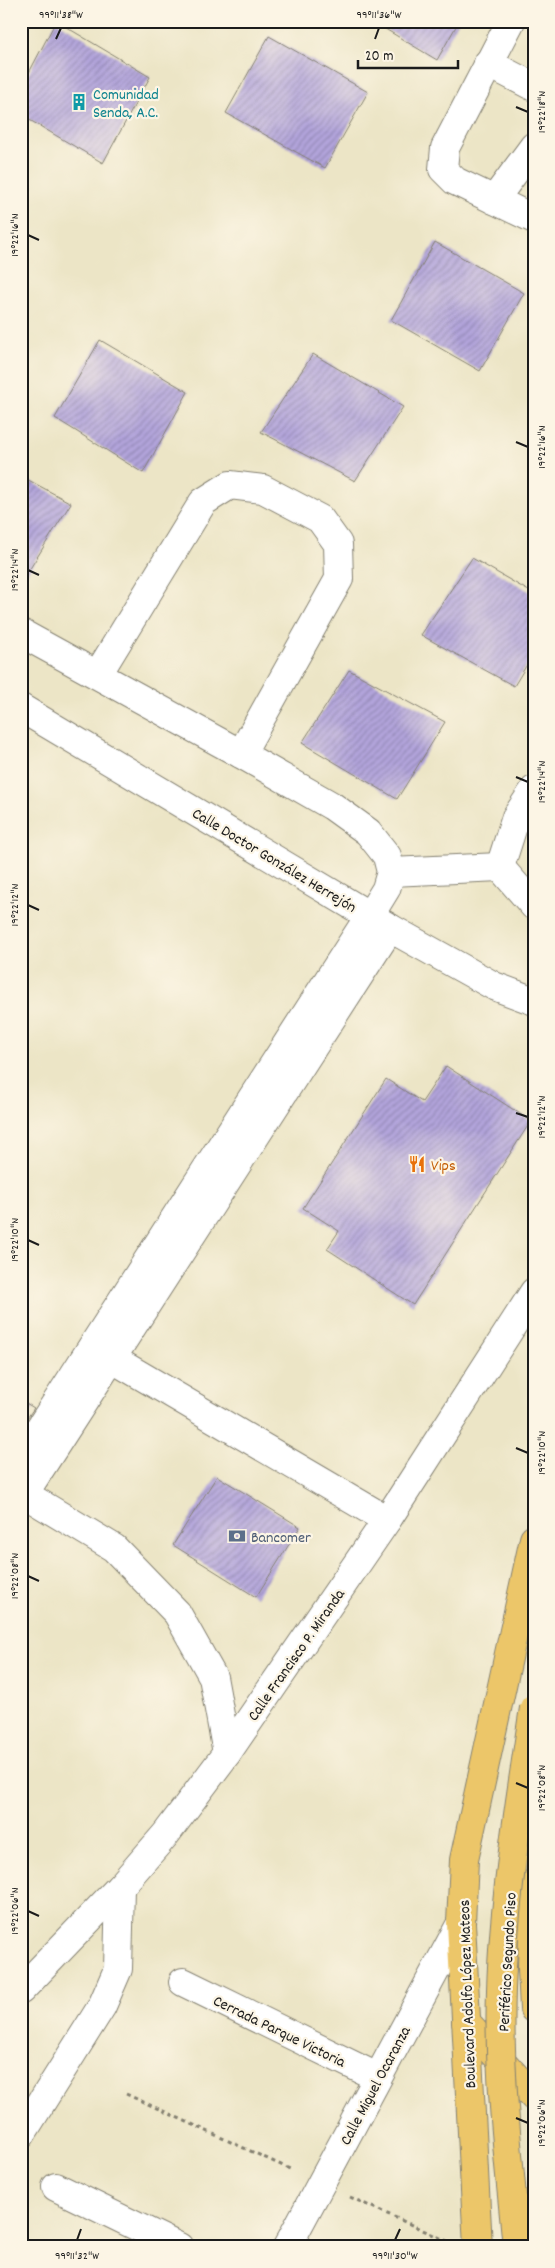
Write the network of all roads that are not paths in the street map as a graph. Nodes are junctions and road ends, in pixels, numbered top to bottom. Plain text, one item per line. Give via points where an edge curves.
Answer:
1 (511, 21) edge
2 (488, 63) junction
3 (534, 87) edge
4 (534, 146) edge
5 (494, 200) junction
6 (534, 219) edge
7 (21, 633) edge
8 (98, 674) junction
9 (21, 708) edge
10 (241, 754) junction
11 (534, 790) edge
12 (500, 867) junction
13 (391, 872) junction
14 (534, 906) edge
15 (380, 922) junction
16 (534, 1001) edge
17 (534, 1292) edge
18 (111, 1358) junction
19 (21, 1457) edge
20 (23, 1493) edge
21 (387, 1520) junction
22 (534, 1539) edge
23 (534, 1708) edge
24 (227, 1753) junction
25 (534, 1883) edge
26 (120, 1887) junction
27 (461, 1923) junction
28 (183, 1982) dead end
29 (21, 1990) edge
30 (534, 2009) edge
31 (466, 2022) junction
32 (377, 2077) junction
33 (534, 2097) edge
34 (21, 2135) edge
35 (56, 2187) dead end
36 (179, 2247) edge
37 (287, 2247) edge
38 (478, 2247) edge
39 (517, 2247) edge

1 - 2 street
2 - 3 street
2 - 5 street via 446,148 443,169 455,182
4 - 5 street
5 - 6 street
7 - 8 street
8 - 10 street
8 - 10 street via 203,502 230,485 263,489 295,504 320,519 338,544 339,579
9 - 15 street, Calle Doctor González Herrejón
10 - 13 street via 332,806 368,832 387,856
11 - 12 street via 516,817
12 - 13 street
12 - 14 street
13 - 15 street
15 - 16 street, Calle Doctor González Herrejón via 494,986
15 - 18 street
15 - 19 street
17 - 21 street, Calle Francisco P. Miranda
18 - 20 street
18 - 21 street
20 - 24 street via 114,1548 177,1613 213,1677
21 - 24 street, Calle Francisco P. Miranda
22 - 27 main road, Boulevard Adolfo López Mateos via 464,1860
23 - 39 main road, Periférico Segundo Piso, bridge via 510,1874 501,1990 503,2103
24 - 26 street, Calle Francisco P. Miranda via 166,1834
25 - 30 main road
26 - 29 street, Calle Francisco P. Miranda
26 - 34 street via 118,1970 102,2006
27 - 31 main road, Boulevard Adolfo López Mateos
27 - 32 street, Calle Miguel Ocaranza
28 - 32 street, Cerrada Parque Victoria
31 - 33 main road
31 - 38 main road, Boulevard Adolfo López Mateos
32 - 37 street, Calle Miguel Ocaranza
35 - 36 street

